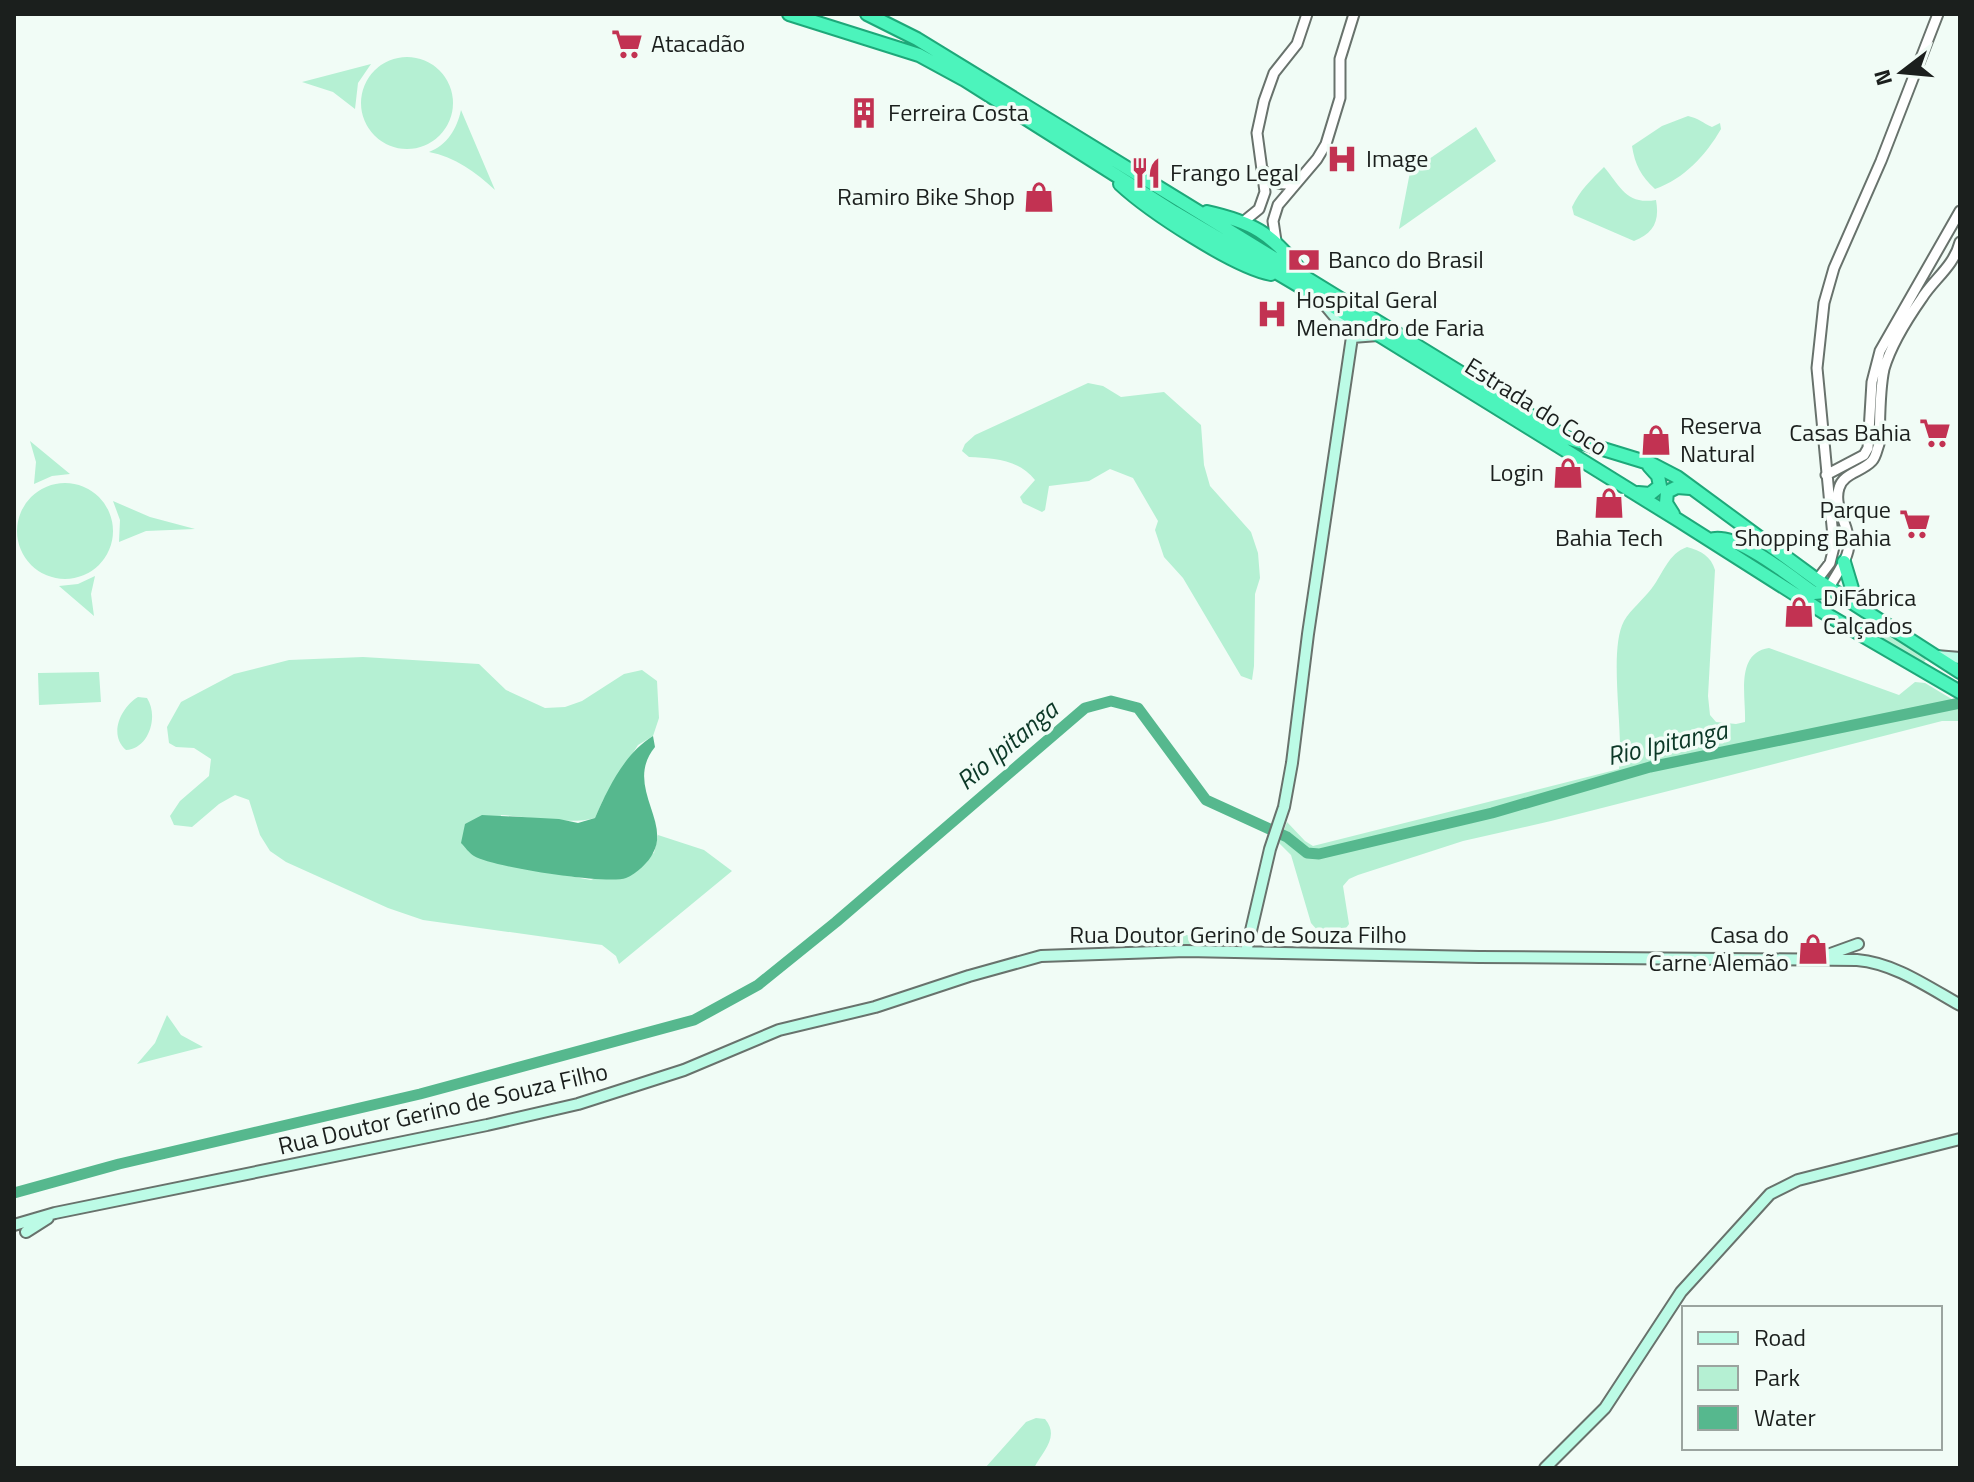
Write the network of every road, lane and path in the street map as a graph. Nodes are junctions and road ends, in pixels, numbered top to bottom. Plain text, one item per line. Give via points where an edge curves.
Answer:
1 (789, 14) edge
2 (867, 14) edge
3 (1307, 14) edge
4 (1354, 14) edge
5 (1938, 14) edge
6 (1262, 169) junction
7 (1295, 183) junction
8 (1196, 210) junction
9 (1960, 211) edge
10 (1243, 222) junction
11 (1945, 238) junction
12 (1276, 241) junction
13 (1960, 244) edge
14 (1930, 260) junction
15 (1946, 270) junction
16 (1307, 279) junction
17 (1313, 294) junction
18 (1378, 335) junction
19 (1352, 337) junction
20 (1825, 459) junction
21 (1849, 462) junction
22 (1645, 463) junction
23 (1826, 475) junction
24 (1697, 490) junction
25 (1631, 492) junction
26 (1678, 520) junction
27 (1710, 540) junction
28 (1834, 547) junction
29 (1846, 556) junction
30 (1817, 580) junction
31 (1829, 588) junction
32 (1857, 605) junction
33 (1936, 656) junction
34 (1960, 658) edge
35 (1960, 672) edge
36 (1960, 692) edge
37 (1858, 944) dead end
38 (1252, 952) junction
39 (1818, 959) junction
40 (1960, 1005) edge
41 (1960, 1139) edge
42 (55, 1213) junction
43 (14, 1225) edge
44 (26, 1232) dead end
45 (1545, 1468) edge

1 - 17 highway, Estrada do Coco via 919,55 1097,163 1138,200 1204,242 1244,266 1281,276
2 - 8 highway, Estrada do Coco via 917,39
3 - 6 street via 1295,48 1271,78 1259,116
4 - 7 street via 1340,59 1340,98 1326,144
5 - 20 street via 1824,303 1817,368
6 - 7 street via 1274,182
6 - 10 street via 1263,203
7 - 12 street via 1275,210
8 - 10 highway
8 - 16 highway, Estrada do Coco
9 - 11 street
10 - 12 highway
11 - 13 street
11 - 14 street
12 - 16 highway
13 - 15 street
14 - 15 street
14 - 21 street via 1876,362 1868,448
15 - 29 street via 1920,300 1890,355 1876,453 1844,479 1837,492 1849,540
16 - 22 highway, Estrada do Coco via 1567,438
17 - 18 highway, Estrada do Coco
17 - 19 main road
18 - 19 main road
18 - 25 highway, Estrada do Coco
19 - 38 main road via 1292,763
20 - 21 street
20 - 23 street
21 - 23 street
22 - 24 highway, Estrada do Coco
22 - 25 highway via 1660,486 1650,494
23 - 28 street
24 - 26 highway via 1677,487 1667,492 1666,503
24 - 30 highway, Estrada do Coco
25 - 26 highway, Estrada do Coco
26 - 27 highway, Estrada do Coco
27 - 31 highway via 1737,542 1814,593
27 - 36 highway, Estrada do Coco
28 - 29 street
28 - 30 street
29 - 31 street
29 - 32 highway
30 - 31 highway, Estrada do Coco
31 - 32 highway, Estrada do Coco
32 - 33 highway, Estrada do Coco
33 - 34 main road
33 - 35 highway, Estrada do Coco
37 - 39 main road
38 - 39 main road, Rua Doutor Gerino de Souza Filho
38 - 42 main road, Rua Doutor Gerino de Souza Filho via 1041,956 779,1030 684,1070 578,1104
39 - 40 main road, Rua Doutor Gerino de Souza Filho via 1870,961
41 - 45 main road via 1798,1180 1770,1194 1681,1292 1605,1408
42 - 43 main road, Rua Doutor Gerino de Souza Filho
42 - 44 main road

